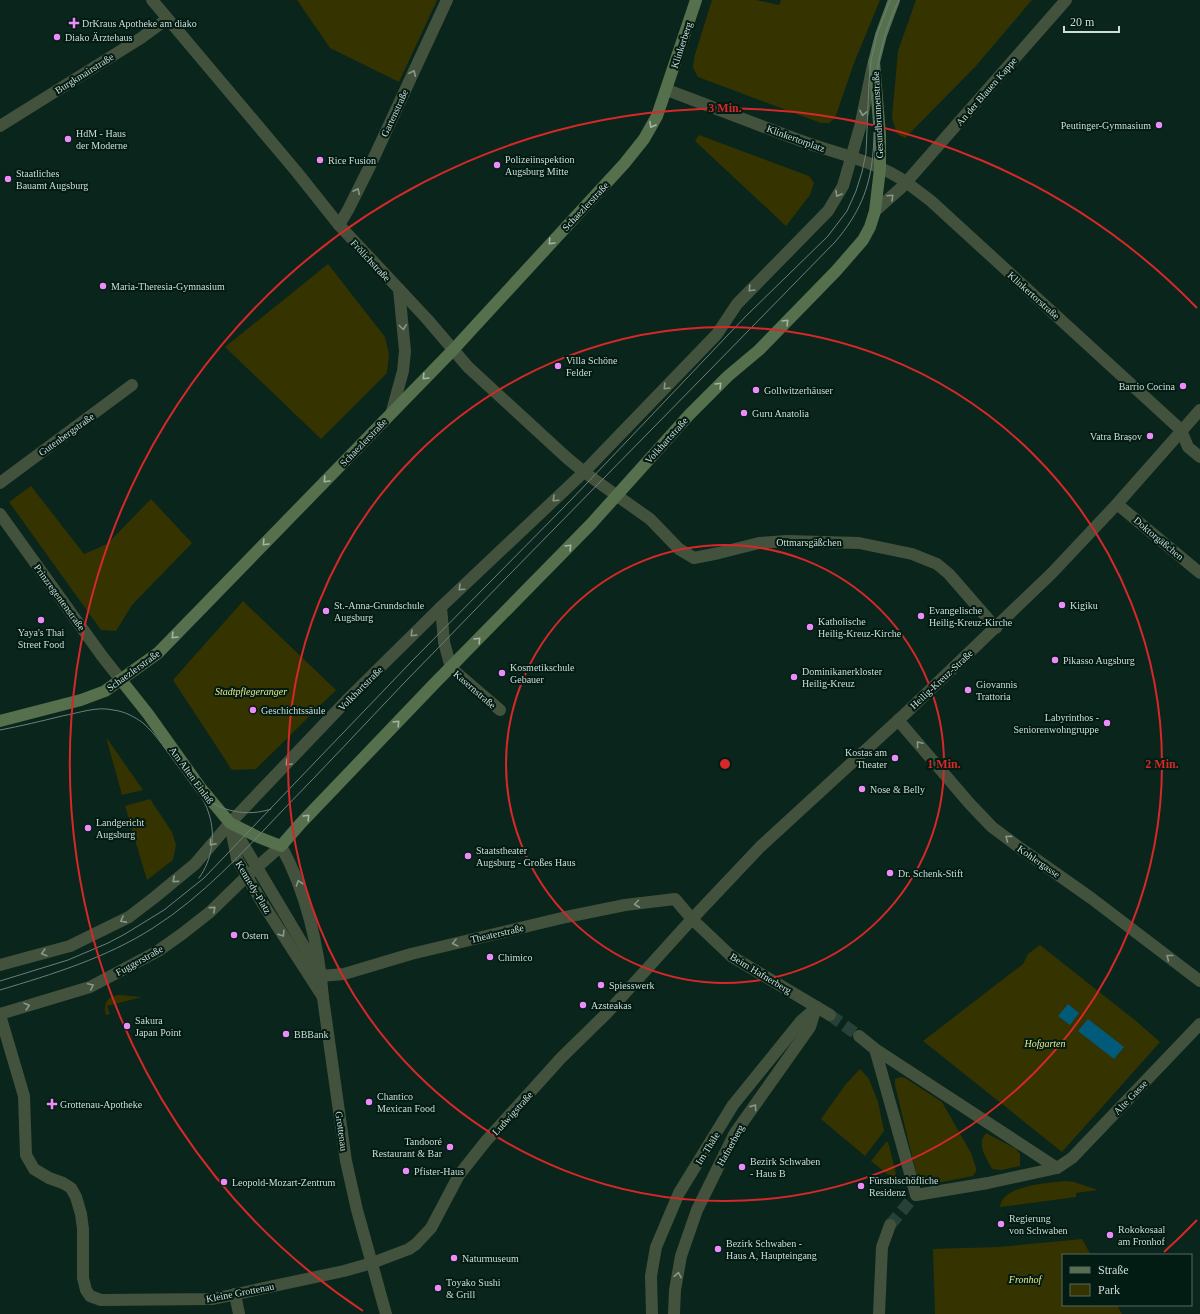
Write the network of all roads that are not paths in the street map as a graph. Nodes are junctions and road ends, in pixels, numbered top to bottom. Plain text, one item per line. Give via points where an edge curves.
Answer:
1 (152, 0) edge
2 (447, 0) edge
3 (696, 0) edge
4 (894, 0) edge
5 (1066, 0) edge
6 (167, 19) junction
7 (874, 62) junction
8 (667, 90) junction
9 (0, 126) edge
10 (852, 157) junction
11 (880, 169) junction
12 (906, 182) junction
13 (875, 211) junction
14 (339, 225) junction
15 (399, 289) junction
16 (453, 350) junction
17 (132, 386) dead end
18 (1200, 410) edge
19 (392, 411) junction
20 (1181, 430) junction
21 (1200, 457) edge
22 (584, 472) junction
23 (0, 483) edge
24 (616, 495) junction
25 (1117, 504) junction
26 (0, 514) edge
27 (1200, 573) edge
28 (441, 607) junction
29 (996, 628) junction
30 (451, 668) junction
31 (121, 680) junction
32 (500, 710) dead end
33 (898, 720) junction
34 (0, 721) edge
35 (230, 823) junction
36 (281, 846) junction
37 (257, 867) junction
38 (247, 876) junction
39 (692, 919) junction
40 (0, 965) edge
41 (321, 976) junction
42 (1200, 981) edge
43 (323, 998) junction
44 (817, 1007) junction
45 (0, 1015) edge
46 (830, 1015) tunnel mouth
47 (1200, 1024) edge
48 (859, 1036) tunnel mouth
49 (875, 1049) junction
50 (1057, 1168) junction
51 (890, 1226) tunnel mouth
52 (372, 1263) junction
53 (235, 1294) junction
54 (239, 1314) edge
55 (386, 1314) edge
56 (652, 1314) edge
57 (674, 1314) edge
58 (878, 1314) edge

1 - 6 street, Frölichstraße
14 -> 2 street, Gartenstraße via 370,166
3 - 8 main road, Klinkerberg
4 - 7 main road, Gesundbrunnenstraße
5 - 12 street, An der Blauen Kappe
6 - 9 street, Burgkmairstraße
6 - 14 street, Frölichstraße via 296,170
7 -> 10 street, Gesundbrunnenstraße
7 - 11 main road, Gesundbrunnenstraße
8 - 10 street, Klinkertorplatz via 807,143
8 -> 16 main road, Schaezlerstraße via 644,139 624,164
10 - 11 street, Klinkertorplatz
10 -> 22 street, Volkhartstraße via 843,186 828,211 737,304 717,334
11 - 12 street, Klinkertorstraße via 895,174
11 - 13 main road, Volkhartstraße
13 -> 12 street, Volkhartstraße
12 - 20 street, Klinkertorstraße via 931,201
24 -> 13 main road, Volkhartstraße via 689,415 728,376 759,350 836,271 863,240
14 - 15 street, Frölichstraße
15 - 16 street, Frölichstraße
15 -> 19 street via 405,351 403,371
16 -> 19 main road, Schaezlerstraße
16 - 22 street, Frölichstraße via 468,367
17 - 23 street, Gutenbergstraße
18 - 20 street, Heilig-Kreuz-Straße
19 -> 31 main road, Schaezlerstraße via 158,653
20 - 21 street via 1188,447
20 - 25 street, Heilig-Kreuz-Straße
22 - 24 street, Frölichstraße
22 -> 28 street, Volkhartstraße
24 - 29 street, Ottmarsgäßchen via 650,519 679,549 694,558 758,543 787,541 859,543 912,554 937,564 949,574
30 -> 24 main road, Volkhartstraße via 588,528
25 - 27 street, Doktorgäßchen
25 - 29 street, Heilig-Kreuz-Straße
26 - 31 street, Prinzregentenstraße
28 - 30 street via 444,642
28 -> 35 street, Volkhartstraße via 350,697
29 - 33 street, Heilig-Kreuz-Straße
30 - 32 street, Kasernstraße
36 -> 30 main road, Volkhartstraße
31 - 34 main road, Schaezlerstraße via 105,691 81,700
31 - 35 main road, Am Alten Einlaß via 212,803
33 - 39 street, Heilig-Kreuz-Straße via 760,847
42 -> 33 street, Kohlergasse via 992,826
35 - 36 main road, Am Alten Einlaß
35 - 37 street, Kennedy-Platz
35 - 38 street, Kennedy-Platz via 237,859
35 -> 40 street via 195,864 129,917 70,946
36 - 37 street, Volkhartstraße
41 -> 36 street, Kennedy-Platz via 300,886
37 - 38 street, Fuggerstraße
37 - 41 street, Kennedy-Platz
38 -> 43 street, Kennedy-Platz
45 -> 38 street, Fuggerstraße via 90,987 158,951 210,912
39 -> 41 street, Theaterstraße via 675,899 626,906 566,917 344,974
39 - 44 street, Beim Hafnerberg via 731,956
39 - 52 street, Ludwigstraße via 486,1141 459,1176 431,1228 410,1249
41 - 43 street, Kennedy-Platz
43 - 52 street, Grottenau via 346,1161
44 - 46 street
44 - 56 street, Im Thäle via 801,1021 733,1105 679,1193 656,1247 651,1276
57 -> 44 street, Hafnerberg via 681,1256 697,1210 735,1133 810,1027
45 - 53 street, Kleine Grottenau via 24,1096 26,1155 34,1169 71,1188 78,1202 82,1221 83,1278 90,1296 100,1300 213,1299
47 - 50 street, Alte Gasse via 1072,1158
48 - 49 street
49 - 50 street
49 - 50 street via 914,1197
51 - 58 street via 882,1247
52 - 53 street, Kleine Grottenau
52 - 55 street
53 - 54 street

